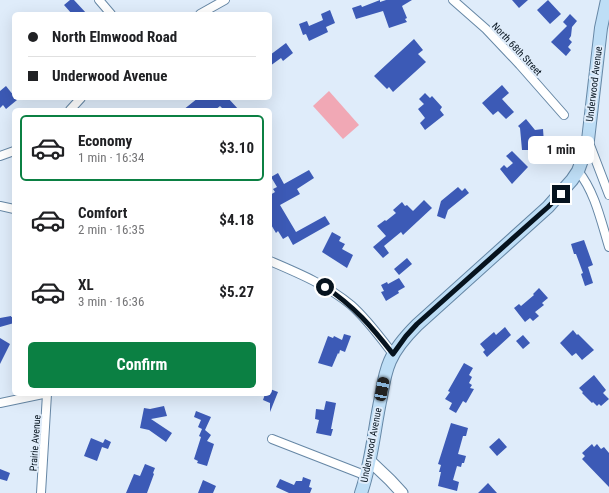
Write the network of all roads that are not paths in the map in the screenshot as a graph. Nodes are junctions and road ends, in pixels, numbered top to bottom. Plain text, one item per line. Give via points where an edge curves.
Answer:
1 (98, 0) edge
2 (225, 0) edge
3 (453, 0) edge
4 (607, 0) edge
5 (109, 12) edge
6 (204, 12) edge
7 (79, 100) edge
8 (72, 108) edge
9 (564, 115) dead end
10 (588, 140) junction
11 (12, 151) edge
12 (0, 156) edge
13 (578, 171) junction
14 (609, 194) edge
15 (0, 206) edge
16 (12, 209) edge
17 (609, 247) edge
18 (272, 262) edge
19 (393, 354) junction
20 (33, 396) edge
21 (48, 396) edge
22 (0, 403) edge
23 (272, 439) dead end
24 (370, 461) junction
25 (367, 476) junction
26 (41, 493) edge
27 (361, 493) edge
28 (402, 493) edge

1 - 5 street
2 - 6 street
3 - 9 street, North 68th Street via 486,29
4 - 10 main road, Underwood Avenue via 601,28
7 - 8 street
10 - 13 main road, Underwood Avenue
10 - 14 street
11 - 12 street
13 - 17 street via 593,195
13 - 19 main road, Underwood Avenue via 548,207 417,324
15 - 16 street
18 - 19 street via 310,279 338,296 360,314
19 - 24 main road, Underwood Avenue via 386,374
20 - 22 street
21 - 26 street, Prairie Avenue
23 - 25 street
24 - 25 main road, Underwood Avenue
24 - 28 street
25 - 27 main road, Underwood Avenue

